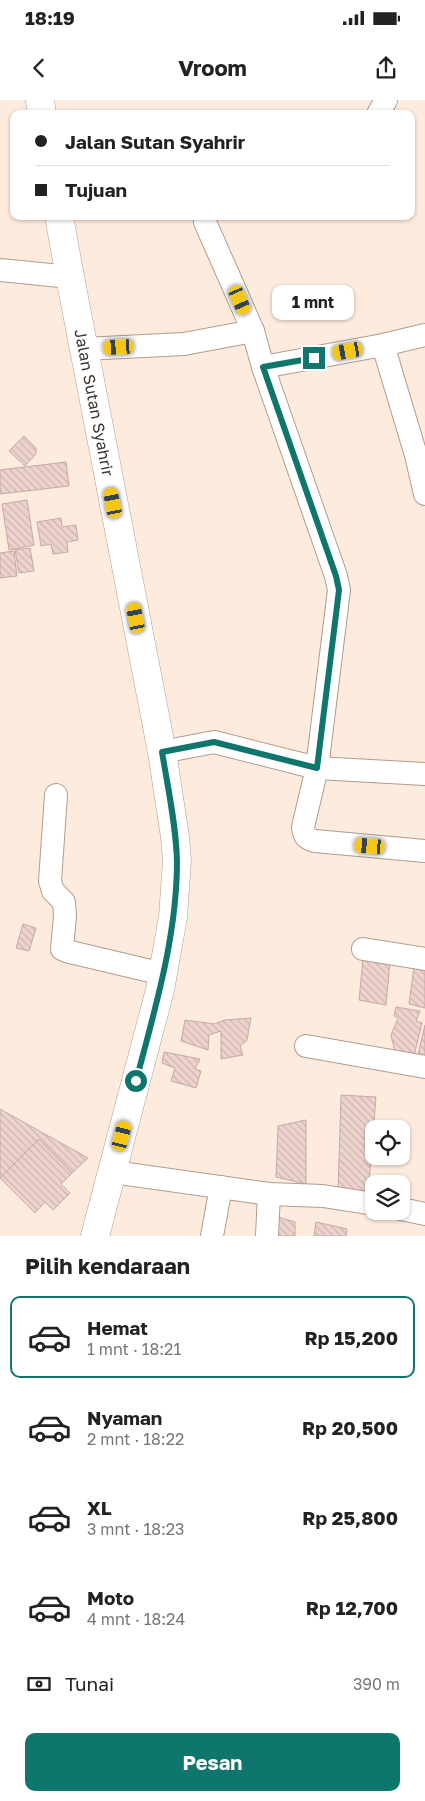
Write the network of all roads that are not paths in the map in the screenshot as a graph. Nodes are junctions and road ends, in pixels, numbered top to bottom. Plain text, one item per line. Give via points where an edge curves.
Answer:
1 (61, 220) edge
2 (205, 220) edge
3 (0, 270) edge
4 (70, 277) junction
5 (254, 332) junction
6 (425, 335) edge
7 (382, 345) junction
8 (84, 349) junction
9 (263, 367) junction
10 (425, 494) edge
11 (162, 752) junction
12 (317, 768) junction
13 (425, 774) edge
14 (56, 795) dead end
15 (425, 850) edge
16 (363, 949) dead end
17 (425, 959) edge
18 (163, 974) junction
19 (306, 1046) dead end
20 (425, 1067) edge
21 (113, 1172) junction
22 (222, 1187) junction
23 (269, 1194) junction
24 (365, 1202) edge
25 (410, 1211) edge
26 (425, 1214) edge
27 (96, 1236) edge
28 (212, 1236) edge
29 (266, 1236) edge

1 - 4 highway, Jalan Sutan Syahrir
2 - 5 street
3 - 4 street
4 - 8 highway, Jalan Sutan Syahrir
5 - 8 street via 184,344
5 - 9 street
6 - 7 street
7 - 9 street
7 - 10 street
8 - 11 highway, Jalan Sutan Syahrir
9 - 12 street via 339,590
11 - 12 street via 214,742
11 - 18 highway, Jalan Sutan Syahrir via 177,862 173,917
12 - 13 street
12 - 15 street via 303,828 308,839
14 - 18 street via 50,881 53,891 64,902 62,949
16 - 17 street
18 - 21 highway, Jalan Sutan Syahrir
19 - 20 street
21 - 22 street
21 - 27 highway, Jalan Sutan Syahrir
22 - 23 street
22 - 28 street
23 - 24 street via 333,1197
23 - 29 street
25 - 26 street

